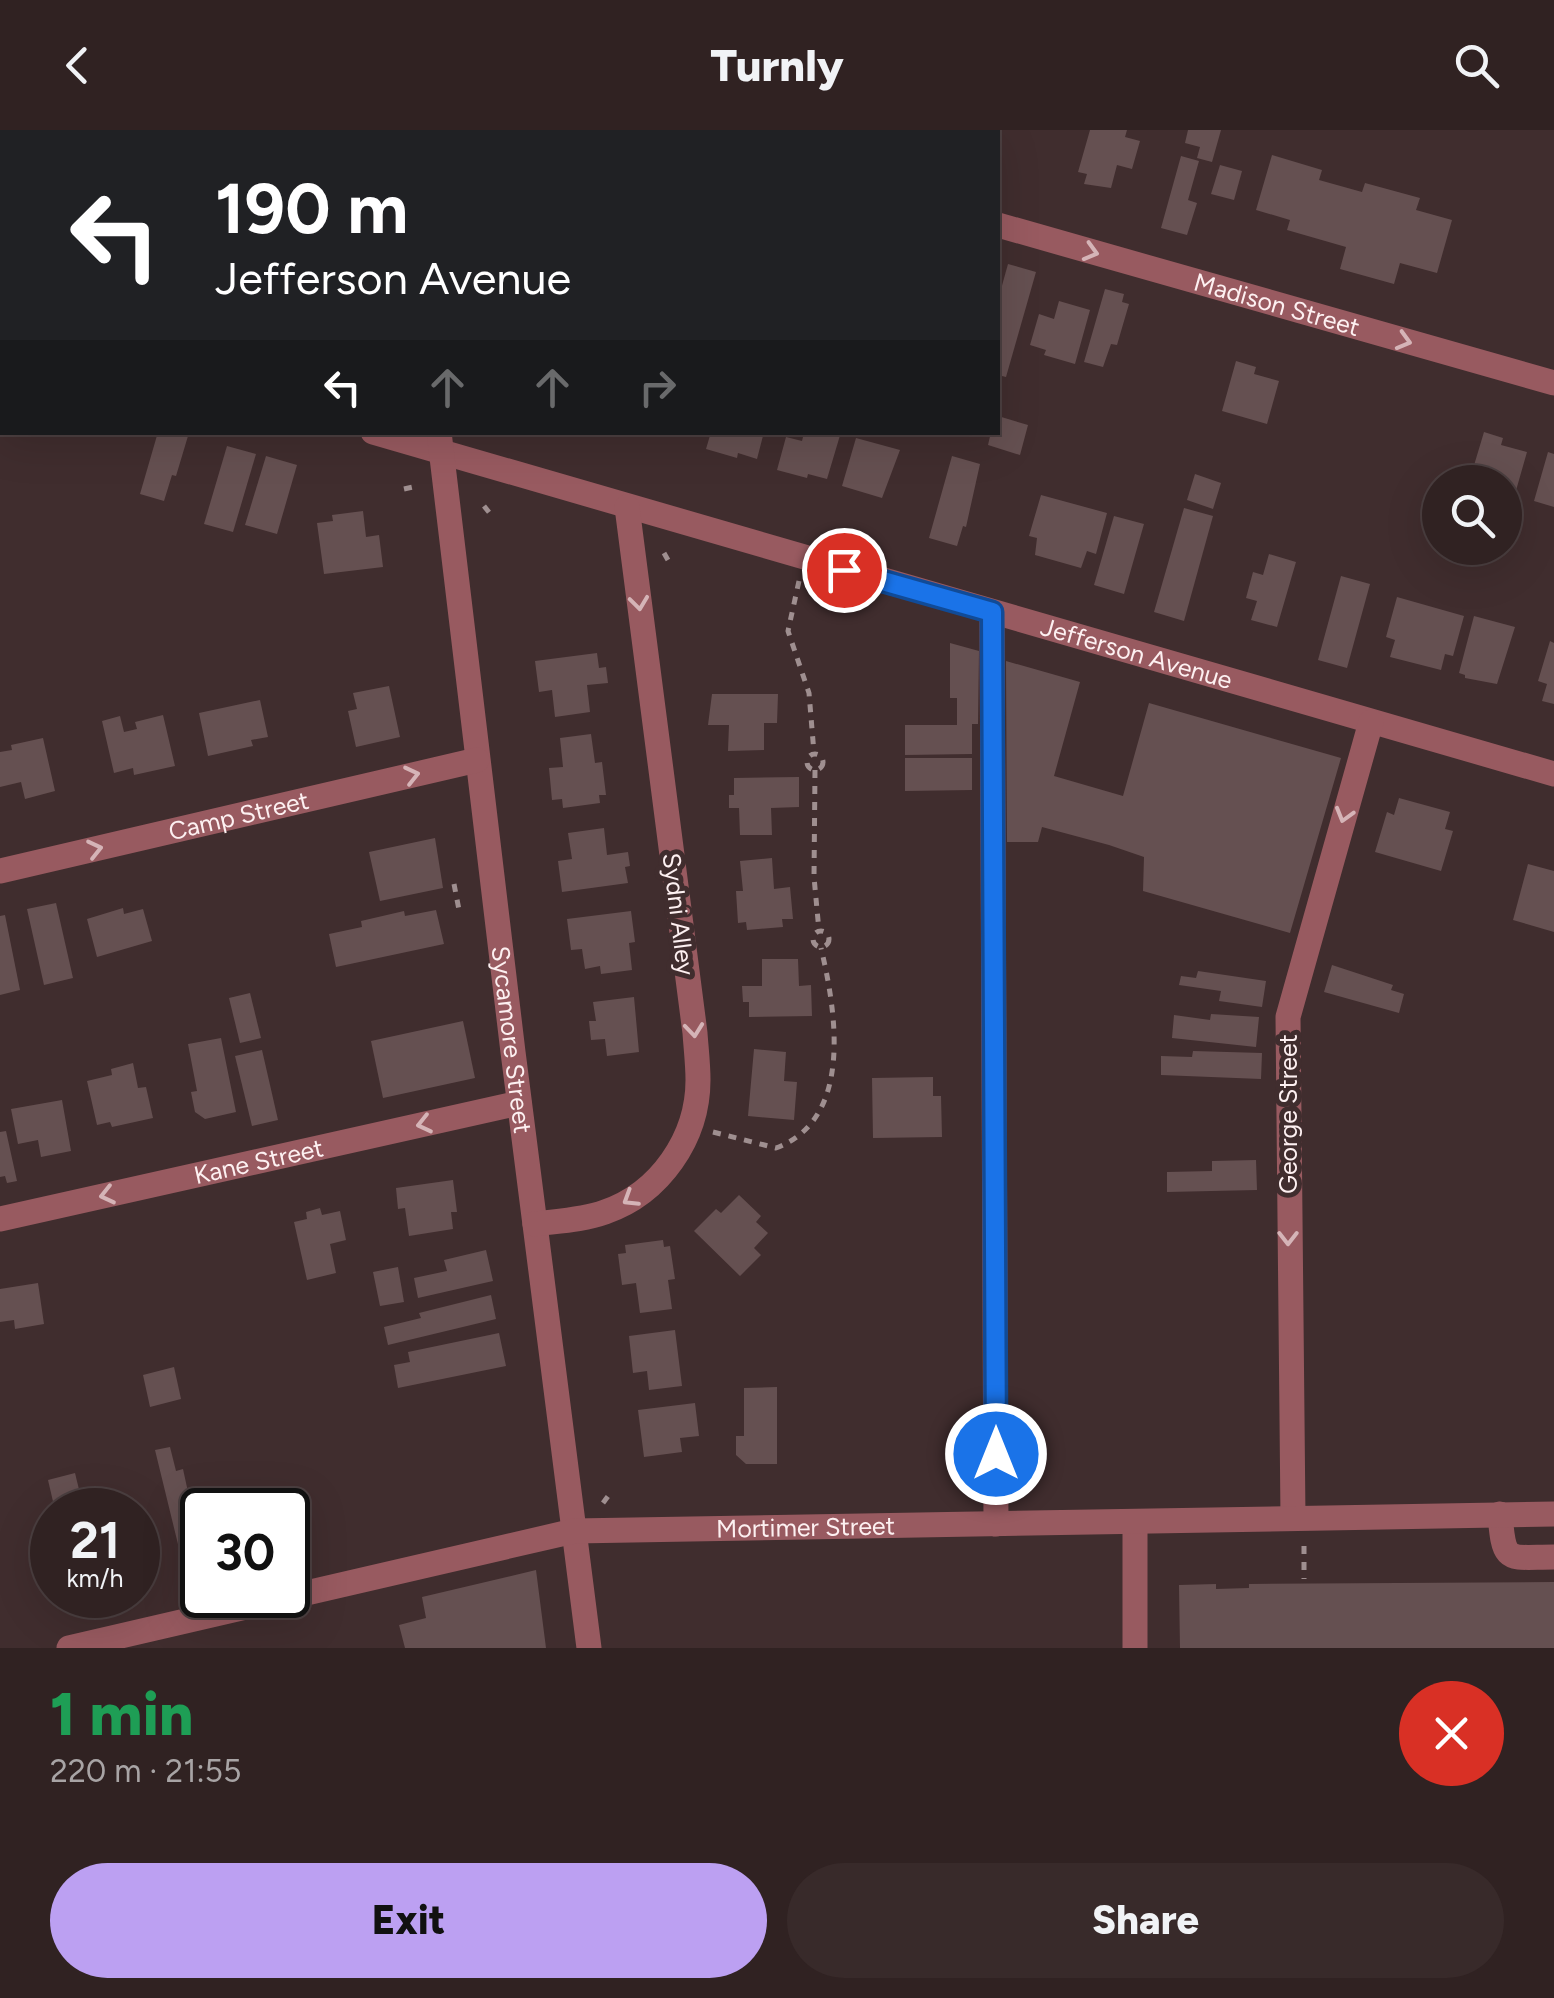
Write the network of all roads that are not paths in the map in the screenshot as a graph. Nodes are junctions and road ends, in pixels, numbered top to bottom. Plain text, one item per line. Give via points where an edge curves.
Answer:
1 (1000, 226) edge
2 (1554, 383) edge
3 (391, 435) edge
4 (440, 443) edge
5 (627, 507) junction
6 (992, 612) junction
7 (1371, 722) junction
8 (478, 760) junction
9 (1554, 774) edge
10 (0, 871) edge
11 (519, 1103) junction
12 (0, 1219) edge
13 (536, 1224) junction
14 (1500, 1514) junction
15 (1554, 1514) edge
16 (1293, 1518) junction
17 (1135, 1522) junction
18 (996, 1524) junction
19 (574, 1531) junction
20 (1554, 1557) edge
21 (69, 1648) edge
22 (589, 1648) edge
23 (1135, 1648) edge

1 -> 2 street, Madison Street
3 - 4 street, Jefferson Avenue
4 - 5 street, Jefferson Avenue
4 - 8 street, Sycamore Street
5 - 6 street, Jefferson Avenue
5 -> 13 street, Sydni Alley via 695,1033 696,1102 672,1162 643,1192 604,1213
6 - 7 street, Jefferson Avenue
6 - 18 street
7 - 9 street, Jefferson Avenue
7 -> 16 street, George Street via 1288,1017
10 -> 8 street, Camp Street
8 - 11 street, Sycamore Street
11 -> 12 street, Kane Street
11 - 13 street, Sycamore Street
13 - 19 street, Sycamore Street
14 - 15 street, Mortimer Street
14 - 16 street, Mortimer Street
14 - 20 street via 1506,1554
16 - 17 street, Mortimer Street
17 - 18 street, Mortimer Street
17 - 23 street
18 - 19 street, Mortimer Street
19 - 21 street, Mortimer Street
19 - 22 street, Sycamore Street

